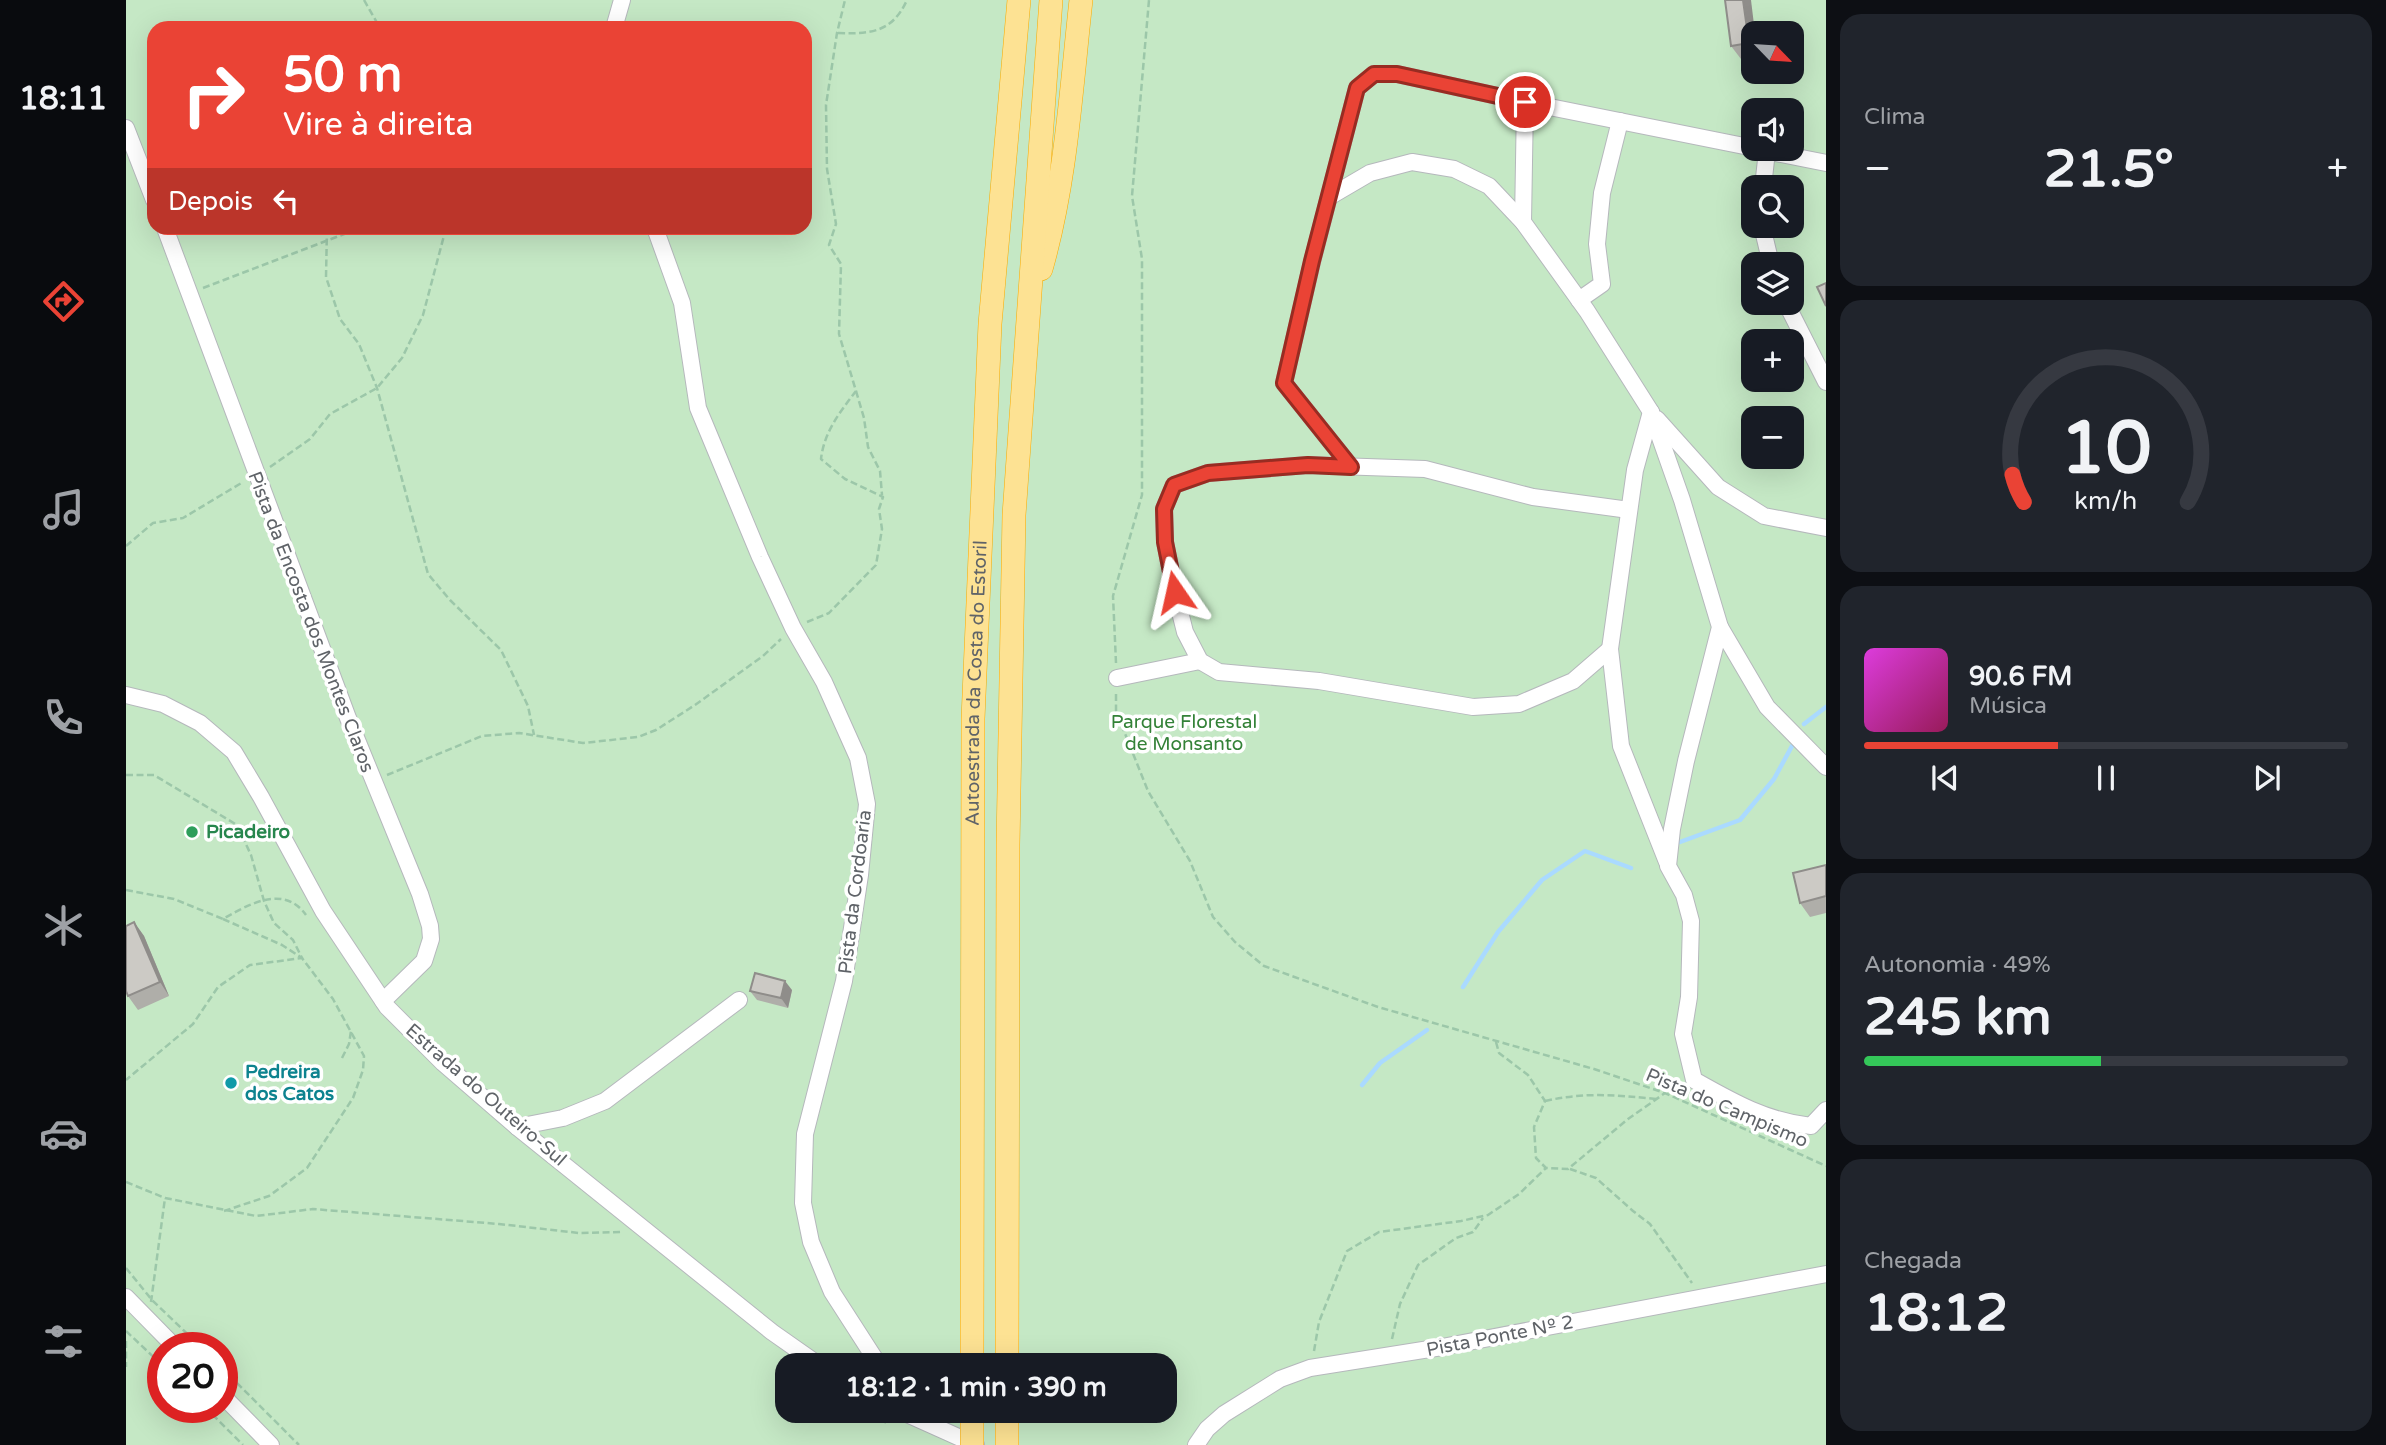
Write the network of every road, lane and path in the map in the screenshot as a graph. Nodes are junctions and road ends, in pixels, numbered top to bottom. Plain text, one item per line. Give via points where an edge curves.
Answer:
1 (364, 0) edge
2 (622, 0) edge
3 (845, 0) edge
4 (907, 0) edge
5 (1003, 0) edge
6 (1019, 0) edge
7 (1081, 0) edge
8 (1052, 8) edge
9 (375, 20) edge
10 (616, 21) edge
11 (837, 33) junction
12 (1525, 102) junction
13 (1620, 121) junction
14 (126, 128) edge
15 (1009, 128) junction
16 (1741, 145) edge
17 (1804, 158) edge
18 (1826, 163) edge
19 (147, 182) edge
20 (1329, 197) junction
21 (1523, 222) junction
22 (168, 235) edge
23 (326, 235) edge
24 (342, 235) edge
25 (444, 235) edge
26 (657, 235) edge
27 (326, 241) junction
28 (190, 293) junction
29 (1579, 300) junction
30 (1792, 315) edge
31 (1028, 316) junction
32 (1826, 382) edge
33 (377, 388) junction
34 (856, 391) junction
35 (1651, 412) junction
36 (1351, 467) junction
37 (256, 475) junction
38 (883, 497) junction
39 (1629, 510) junction
40 (1826, 528) edge
41 (126, 546) edge
42 (1720, 627) junction
43 (793, 628) junction
44 (1610, 649) junction
45 (1200, 661) junction
46 (1116, 678) dead end
47 (126, 695) edge
48 (534, 736) junction
49 (1826, 767) edge
50 (126, 775) edge
51 (372, 782) junction
52 (1668, 866) junction
53 (126, 890) edge
54 (264, 901) junction
55 (223, 919) junction
56 (309, 919) dead end
57 (302, 958) junction
58 (739, 1000) dead end
59 (383, 1001) junction
60 (351, 1031) junction
61 (342, 1058) dead end
62 (126, 1080) edge
63 (1664, 1093) junction
64 (1656, 1099) junction
65 (1545, 1101) junction
66 (1826, 1110) edge
67 (517, 1127) junction
68 (1826, 1166) edge
69 (1546, 1168) junction
70 (1568, 1169) junction
71 (126, 1182) edge
72 (165, 1198) junction
73 (223, 1211) junction
74 (1484, 1216) junction
75 (612, 1223) dead end
76 (126, 1268) edge
77 (1826, 1274) edge
78 (126, 1297) edge
79 (1703, 1297) junction
80 (152, 1300) junction
81 (126, 1331) edge
82 (160, 1332) edge
83 (185, 1332) edge
84 (126, 1341) edge
85 (147, 1351) edge
86 (802, 1353) edge
87 (871, 1353) edge
88 (971, 1353) edge
89 (1007, 1353) edge
90 (1388, 1356) junction
91 (126, 1367) edge
92 (1310, 1368) junction
93 (238, 1384) edge
94 (238, 1411) edge
95 (221, 1423) edge
96 (933, 1423) edge
97 (973, 1423) edge
98 (1007, 1423) edge
99 (243, 1445) edge
100 (271, 1445) edge
101 (299, 1445) edge
102 (974, 1445) edge
103 (1007, 1445) edge
104 (1196, 1445) edge

1 - 9 path
2 - 10 street
3 - 11 path
4 - 11 path via 885,26 866,34
5 - 15 highway
6 - 15 highway, Autoestrada da Costa do Estoril
7 - 31 highway via 1054,223
8 - 31 highway, Autoestrada da Costa do Estoril
11 - 34 path via 826,105 827,169 836,224 829,245 841,264 839,334
12 - 13 street
12 - 20 street via 1397,74 1374,74 1357,88
12 - 21 street
13 - 16 street
13 - 29 street via 1602,193 1597,244 1602,284
14 - 19 street
15 - 88 highway, Autoestrada da Costa do Estoril via 990,324 973,719
17 - 18 street
20 - 21 street via 1370,173 1412,162 1454,169 1489,186
20 - 36 street via 1284,383
21 - 29 street
22 - 28 street, Pista da Encosta dos Montes Claros
23 - 27 path
24 - 27 path
25 - 33 path via 423,315 402,358
26 - 43 street, Pista da Cordoaria via 682,303 698,408
27 - 28 path
27 - 33 path via 326,277 340,319 359,344
28 - 37 street, Pista da Encosta dos Montes Claros
29 - 35 street
30 - 32 street
31 - 89 highway, Autoestrada da Costa do Estoril via 1014,515 1010,694
33 - 37 path via 330,414 310,439
33 - 48 path via 428,574 501,650 528,706
34 - 38 path via 868,447 880,471
34 - 38 path via 823,443 821,459 845,479
35 - 39 street
35 - 40 street via 1718,487 1764,516
35 - 42 street
36 - 39 street via 1425,469 1533,497
36 - 45 street via 1308,465 1208,473 1174,485 1164,509 1165,542 1185,632
37 - 41 path via 183,517 153,523
37 - 51 street, Pista da Encosta dos Montes Claros
38 - 43 path via 876,565 830,613
39 - 44 street
42 - 49 street via 1767,707
42 - 52 street via 1686,761
43 - 48 path via 763,656 656,730 638,737 583,743
43 - 87 street, Pista da Cordoaria via 824,682 858,758 867,804 844,981 805,1134 803,1203 811,1242 832,1292
44 - 45 street via 1573,681 1519,704 1473,706 1319,681 1219,672
44 - 52 street via 1622,746
45 - 46 street
47 - 59 street, Estrada do Outeiro-Sul via 163,704 200,723 234,752 323,911
48 - 51 path via 482,736
50 - 54 path via 154,775 237,825
51 - 59 street, Pista da Encosta dos Montes Claros via 420,894 431,939 424,961
52 - 66 street via 1684,895 1691,921 1683,1034 1694,1080 1785,1123 1811,1126
53 - 55 path via 174,899
54 - 55 path via 250,903
54 - 56 path via 289,899
54 - 57 path via 274,923 293,940
55 - 57 path
57 - 60 path
57 - 62 path via 250,965 218,987 192,1024
58 - 67 street via 605,1101 562,1118
59 - 67 street, Estrada do Outeiro-Sul via 443,1063
60 - 61 path
60 - 73 path via 364,1056 363,1070 354,1098 307,1168 269,1196
63 - 64 path
63 - 65 path, Pista do Campismo via 1495,1041 1499,1053 1528,1075
63 - 68 path, Pista do Campismo
64 - 65 path via 1572,1094
64 - 70 path
65 - 69 path via 1534,1127 1536,1158
67 - 86 street, Estrada do Outeiro-Sul
69 - 70 path
69 - 74 path via 1519,1194
70 - 79 path via 1596,1178 1650,1224
71 - 72 path
72 - 73 path
72 - 80 path
73 - 75 path via 256,1216 313,1209 579,1233 623,1232
74 - 90 path via 1472,1232 1418,1265 1400,1304
74 - 92 path via 1378,1232 1347,1251 1319,1322
76 - 80 path
77 - 79 street, Pista Ponte Nº 2
78 - 82 street
79 - 90 street, Pista Ponte Nº 2
80 - 83 path
81 - 85 path
84 - 91 path
90 - 92 street, Pista Ponte Nº 2
92 - 104 street, Pista Ponte Nº 2 via 1280,1379 1224,1414
93 - 101 path
94 - 100 street
95 - 99 path
96 - 102 street
97 - 102 highway, bridge
98 - 103 highway

